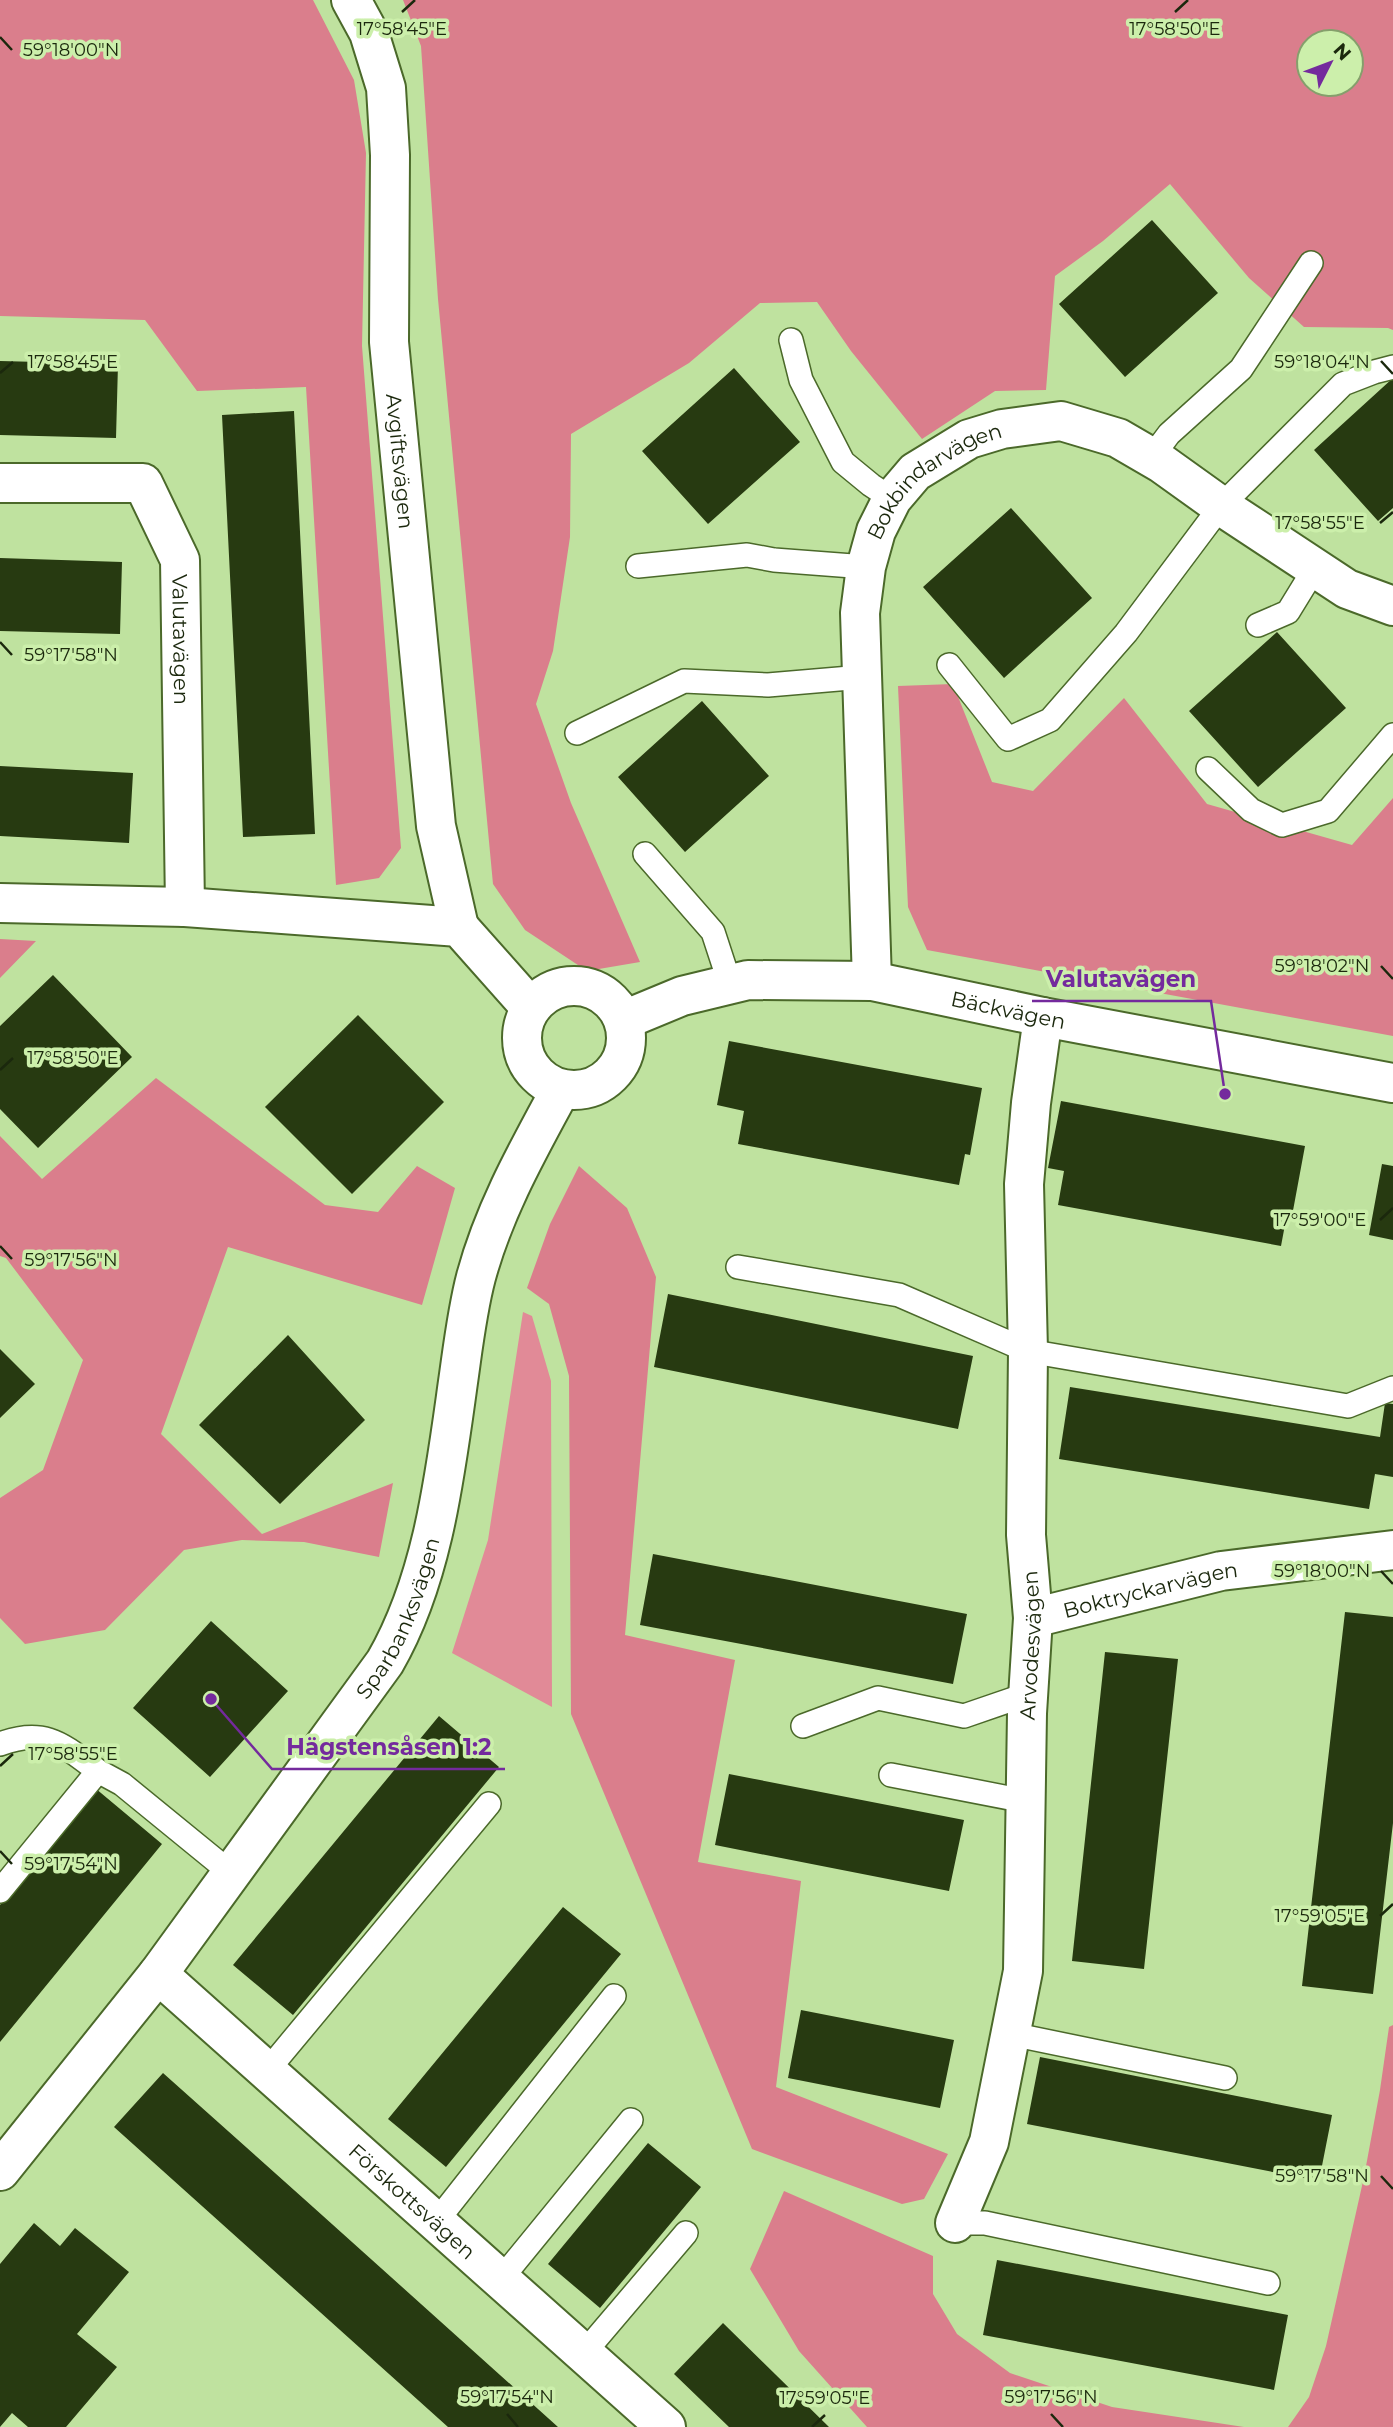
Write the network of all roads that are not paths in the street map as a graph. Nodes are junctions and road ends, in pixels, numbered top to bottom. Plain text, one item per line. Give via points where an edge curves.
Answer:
1 (351, 0) edge
2 (1311, 263) dead end
3 (791, 340) dead end
4 (1393, 368) edge
5 (1151, 457) junction
6 (0, 483) edge
7 (892, 499) junction
8 (1221, 506) junction
9 (638, 566) dead end
10 (866, 567) junction
11 (1315, 568) junction
12 (1393, 606) edge
13 (1258, 625) dead end
14 (949, 665) dead end
15 (862, 677) junction
16 (577, 733) dead end
17 (1393, 735) edge
18 (1208, 769) dead end
19 (645, 854) dead end
20 (0, 903) edge
21 (185, 907) junction
22 (458, 927) junction
23 (872, 981) junction
24 (730, 984) junction
25 (531, 1008) junction
26 (1043, 1017) junction
27 (624, 1020) junction
28 (1393, 1083) edge
29 (561, 1089) junction
30 (738, 1267) dead end
31 (1028, 1351) junction
32 (1393, 1388) edge
33 (1393, 1550) edge
34 (1033, 1618) junction
35 (1028, 1694) junction
36 (803, 1726) dead end
37 (0, 1744) edge
38 (98, 1771) junction
39 (891, 1775) dead end
40 (1025, 1801) junction
41 (489, 1804) dead end
42 (231, 1873) junction
43 (0, 1891) edge
44 (158, 1974) junction
45 (614, 1996) dead end
46 (1010, 2034) junction
47 (267, 2071) junction
48 (1225, 2078) dead end
49 (631, 2120) dead end
50 (0, 2171) edge
51 (436, 2222) junction
52 (955, 2223) joint
53 (686, 2233) dead end
54 (500, 2279) junction
55 (1268, 2283) dead end
56 (584, 2353) junction
57 (666, 2427) edge

1 - 22 street, Avgiftsvägen via 369,33 386,88 388,342 436,826
2 - 5 lane via 1241,369 1169,434
3 - 7 lane via 801,380 843,462
4 - 8 lane via 1343,384
5 - 7 street, Bokbindarvägen via 1118,438 1061,421 1002,429 970,439 915,472
5 - 8 street, Bokbindarvägen
6 - 21 street, Valutavägen via 143,483 180,559
7 - 10 street, Bokbindarvägen via 876,531
8 - 11 street, Bokbindarvägen
8 - 14 lane via 1126,633 1050,720 1008,739
9 - 10 lane via 747,555
10 - 15 street, Bokbindarvägen via 860,613
11 - 12 street, Bokbindarvägen via 1348,589
11 - 13 lane via 1288,612
15 - 16 lane via 768,685 684,681
15 - 23 street, Bokbindarvägen
17 - 18 lane via 1328,811 1282,825 1251,810
19 - 24 lane via 713,932
20 - 21 street
21 - 22 street
22 - 25 street
23 - 24 street, Bäckvägen via 748,980
23 - 26 street, Bäckvägen
24 - 27 street, Bäckvägen via 682,996
25 - 27 street via 556,988 589,987 616,1005
25 - 29 street via 523,1023 525,1056 533,1071
26 - 28 street, Bäckvägen
26 - 31 street, Arvodesvägen via 1024,1184
27 - 29 street via 627,1036 619,1067 593,1087
29 - 42 street, Sparbanksvägen via 508,1188 476,1277 447,1461 421,1581 401,1634
30 - 31 lane via 899,1294
31 - 32 lane via 1348,1406
31 - 34 street, Arvodesvägen via 1026,1535
33 - 34 street, Boktryckarvägen via 1221,1570
34 - 35 street, Arvodesvägen
35 - 36 lane via 964,1716 878,1698
35 - 40 street, Arvodesvägen
37 - 38 lane via 18,1737 59,1742
38 - 42 lane via 122,1784
38 - 43 lane
39 - 40 lane
40 - 46 street, Arvodesvägen via 1023,1971
41 - 47 lane
42 - 44 street, Sparbanksvägen
44 - 47 street, Förskottsvägen
44 - 50 street, Sparbanksvägen
45 - 51 lane
46 - 48 lane
46 - 52 street, Arvodesvägen via 989,2142
47 - 51 street, Förskottsvägen
49 - 54 lane
51 - 54 street, Förskottsvägen
52 - 55 lane via 985,2224
53 - 56 lane
54 - 56 street, Förskottsvägen
56 - 57 street, Förskottsvägen

